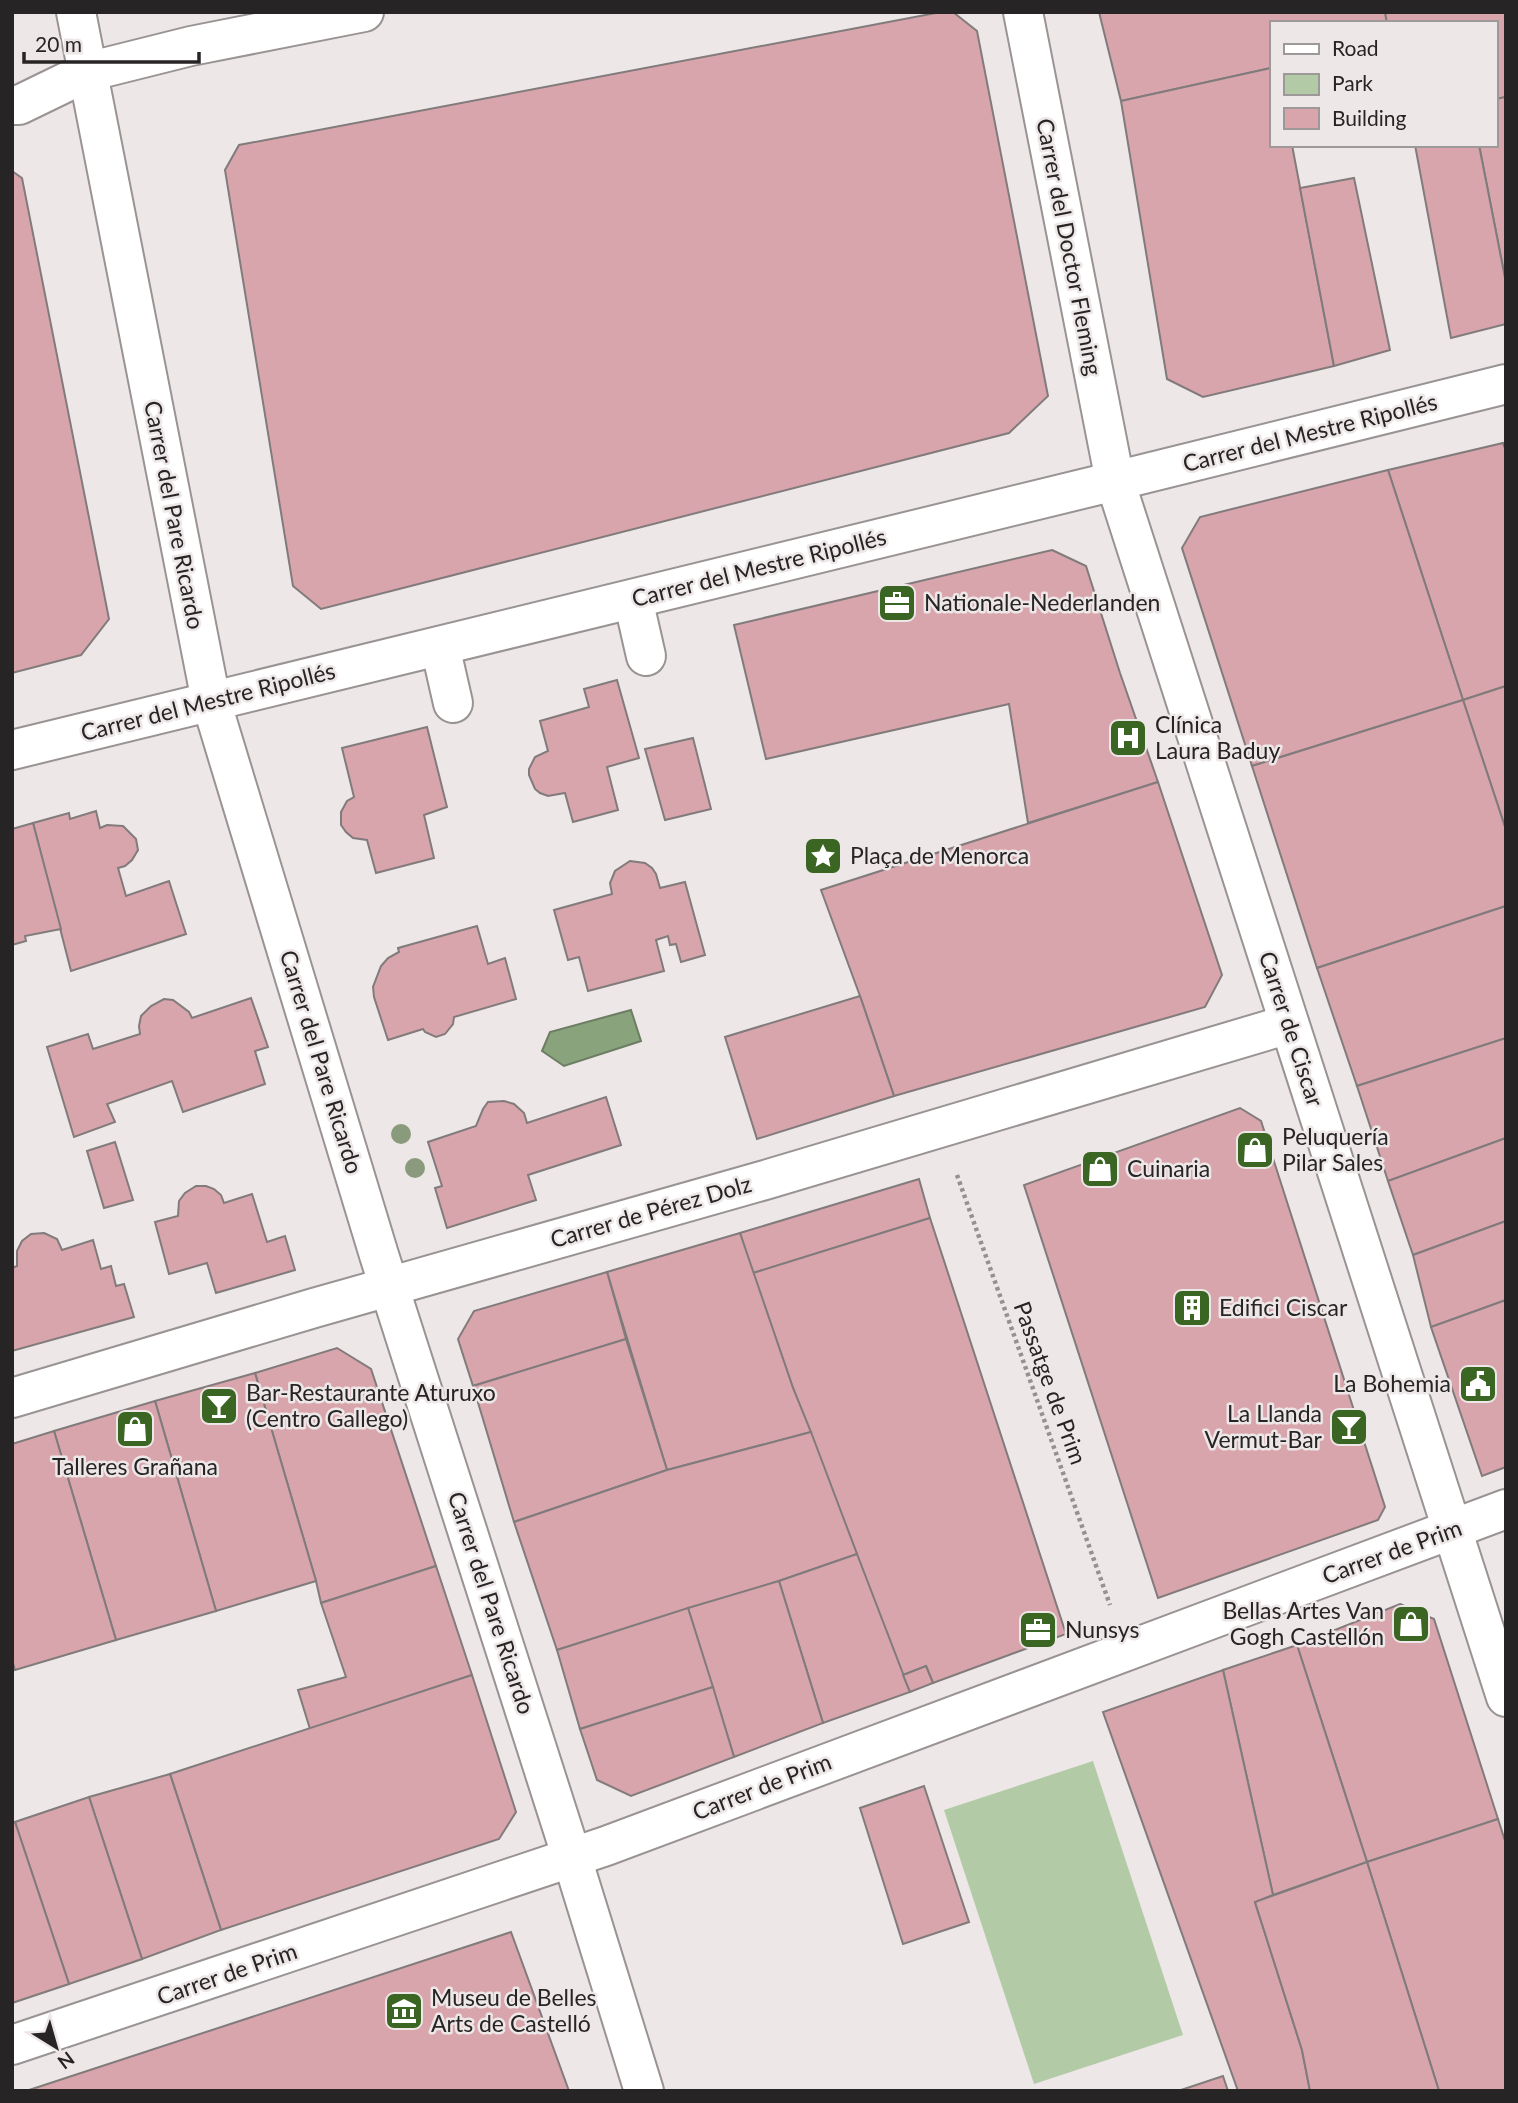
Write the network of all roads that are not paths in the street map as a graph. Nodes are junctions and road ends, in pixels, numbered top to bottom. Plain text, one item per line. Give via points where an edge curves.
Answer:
1 (76, 12) edge
2 (364, 12) edge
3 (1023, 12) edge
4 (86, 72) junction
5 (12, 105) edge
6 (1506, 384) edge
7 (1115, 481) junction
8 (633, 599) junction
9 (440, 646) junction
10 (646, 656) dead end
11 (211, 701) junction
12 (453, 703) dead end
13 (12, 750) edge
14 (1289, 1024) junction
15 (389, 1286) junction
16 (12, 1398) edge
17 (1506, 1509) edge
18 (1452, 1529) junction
19 (1506, 1697) edge
20 (572, 1858) junction
21 (12, 2045) edge
22 (644, 2091) edge

1 - 4 street, Carrer del Pare Ricardo
2 - 4 street
3 - 7 street, Carrer del Doctor Fleming
4 - 5 street
4 - 11 street, Carrer del Pare Ricardo
6 - 7 street, Carrer del Mestre Ripollés
7 - 8 street, Carrer del Mestre Ripollés
7 - 14 street, Carrer de Ciscar
8 - 9 street, Carrer del Mestre Ripollés
8 - 10 street
9 - 11 street, Carrer del Mestre Ripollés
9 - 12 street
11 - 13 street, Carrer del Mestre Ripollés
11 - 15 street, Carrer del Pare Ricardo
14 - 15 street, Carrer de Pérez Dolz
14 - 18 street, Carrer de Ciscar
15 - 16 street, Carrer de Pérez Dolz
15 - 20 street, Carrer del Pare Ricardo
17 - 18 street, Carrer de Prim
18 - 19 street, Carrer de Ciscar
18 - 20 street, Carrer de Prim
20 - 21 street, Carrer de Prim
20 - 22 street, Carrer del Pare Ricardo

